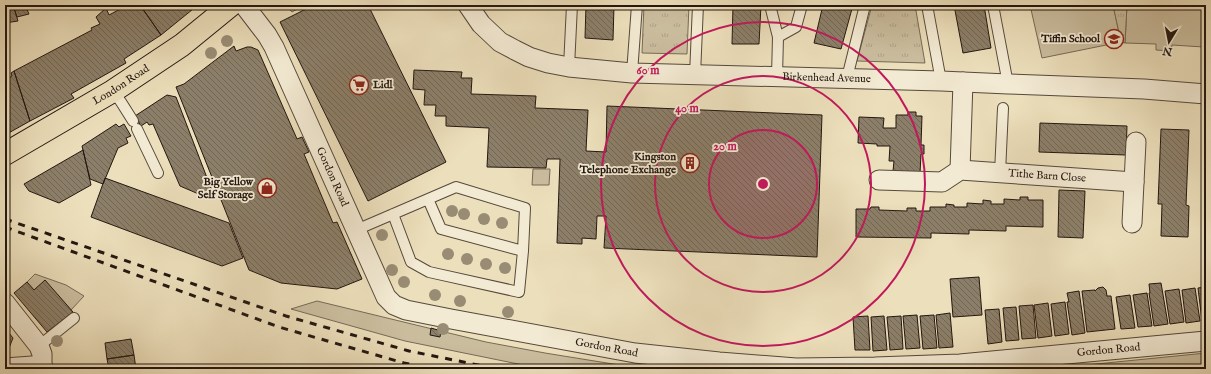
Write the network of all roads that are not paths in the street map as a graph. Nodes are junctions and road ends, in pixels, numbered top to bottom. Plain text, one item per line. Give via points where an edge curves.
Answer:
1 (231, 5) edge
2 (244, 5) edge
3 (468, 5) edge
4 (572, 5) edge
5 (637, 5) edge
6 (698, 5) edge
7 (770, 5) edge
8 (802, 5) edge
9 (865, 5) edge
10 (927, 5) edge
11 (993, 5) edge
12 (778, 37) junction
13 (569, 67) junction
14 (632, 72) junction
15 (696, 74) junction
16 (777, 76) junction
17 (847, 78) junction
18 (941, 81) junction
19 (962, 82) junction
20 (1008, 84) junction
21 (113, 91) junction
22 (1206, 94) edge
23 (1003, 108) dead end
24 (1136, 142) dead end
25 (5, 154) edge
26 (960, 170) junction
27 (158, 173) dead end
28 (1000, 173) junction
29 (879, 180) dead end
30 (1134, 182) junction
31 (428, 199) junction
32 (392, 214) junction
33 (1132, 223) dead end
34 (356, 230) junction
35 (523, 251) junction
36 (5, 303) edge
37 (74, 318) dead end
38 (1206, 341) edge
39 (38, 346) junction
40 (5, 368) edge
41 (43, 369) edge

1 - 21 main road, London Road via 182,46
2 - 34 street, Gordon Road via 274,47
3 - 13 street, Birkenhead Avenue via 487,30 515,50 548,63
4 - 13 lane
5 - 14 lane
6 - 15 lane
7 - 12 lane
8 - 12 lane via 796,27
9 - 17 lane
10 - 18 lane
11 - 20 lane
12 - 16 lane
13 - 14 street, Birkenhead Avenue
14 - 15 street, Birkenhead Avenue
15 - 16 street, Birkenhead Avenue
16 - 17 street, Birkenhead Avenue
17 - 18 street, Birkenhead Avenue
18 - 19 street, Birkenhead Avenue
19 - 20 street, Birkenhead Avenue
19 - 26 street
20 - 22 street, Birkenhead Avenue
21 - 25 main road, London Road
21 - 27 lane via 135,125
23 - 28 lane
24 - 30 street
26 - 28 street, Tithe Barn Close
26 - 29 street via 942,182
28 - 30 street, Tithe Barn Close
30 - 33 street
31 - 32 lane
31 - 35 lane via 441,229
31 - 35 lane via 456,187 525,208
32 - 34 lane
32 - 35 lane via 411,262 429,272 519,292
34 - 38 street, Gordon Road via 386,297 394,305 451,319 635,353 796,368 841,368 960,364
36 - 39 street
37 - 39 lane
39 - 41 street via 42,354
40 - 41 street via 32,366

